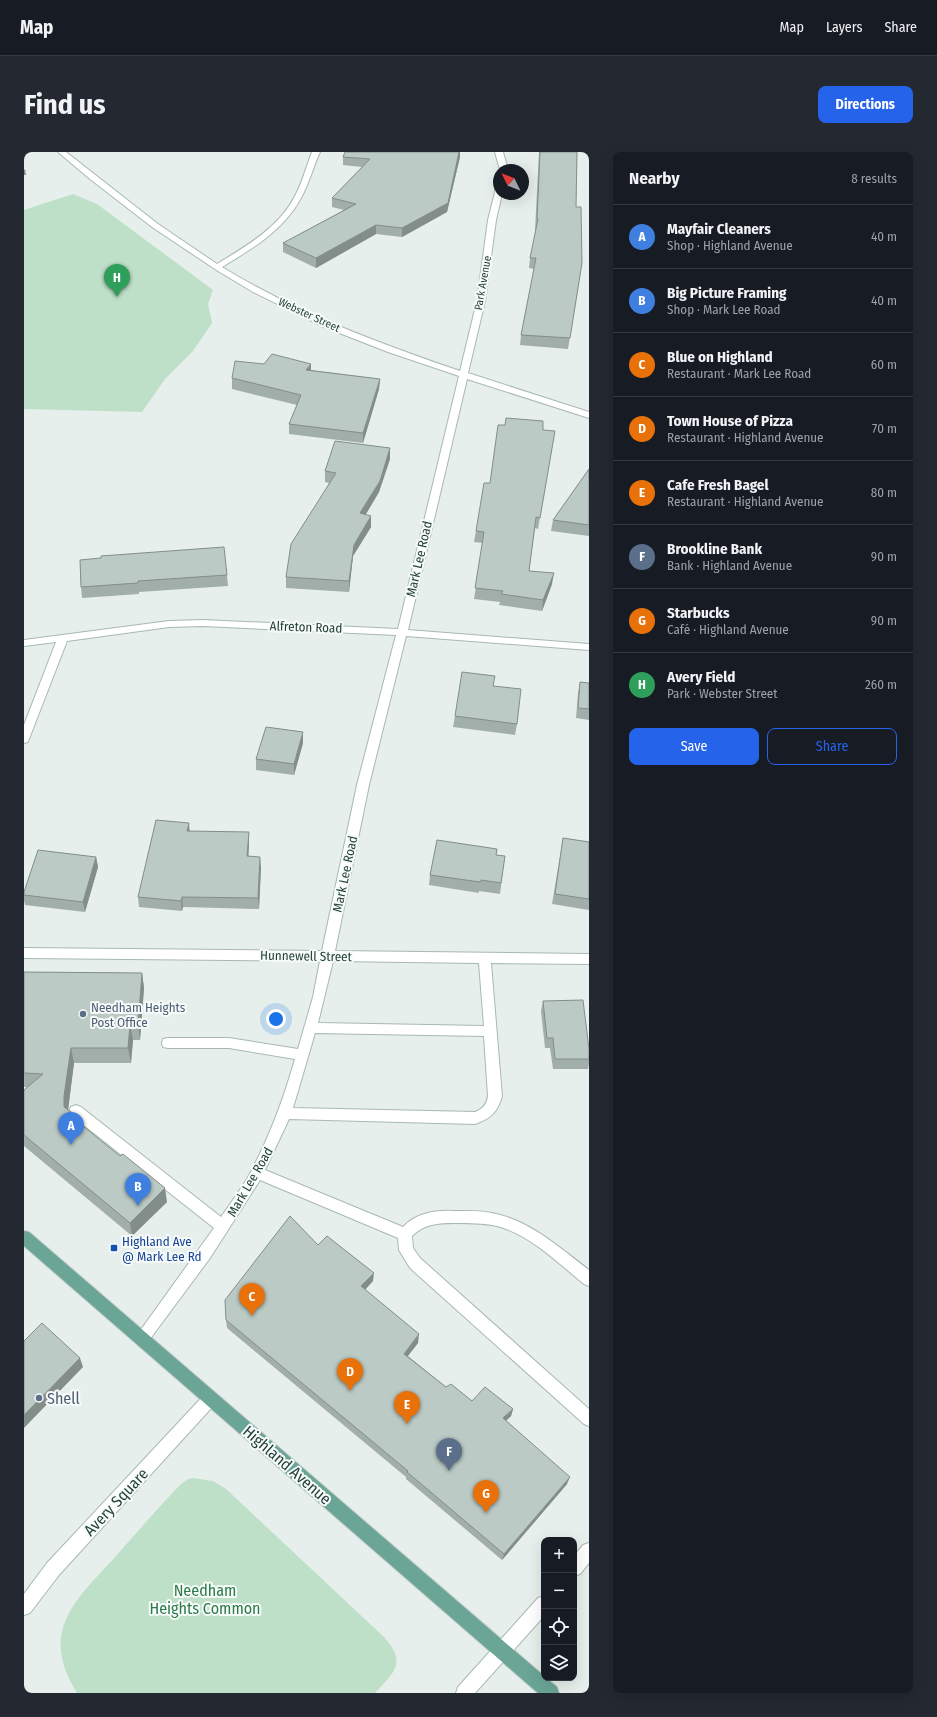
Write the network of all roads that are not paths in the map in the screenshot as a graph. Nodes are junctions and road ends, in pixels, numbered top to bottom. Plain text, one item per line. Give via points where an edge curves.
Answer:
1 (62, 152) edge
2 (316, 152) edge
3 (499, 152) edge
4 (502, 164) edge
5 (497, 200) edge
6 (216, 267) junction
7 (463, 374) junction
8 (589, 415) edge
9 (402, 632) junction
10 (63, 638) junction
11 (24, 643) edge
12 (589, 646) edge
13 (24, 739) edge
14 (24, 953) edge
15 (327, 956) junction
16 (485, 958) junction
17 (589, 959) edge
18 (310, 1028) junction
19 (490, 1031) junction
20 (168, 1043) dead end
21 (302, 1055) junction
22 (76, 1111) dead end
23 (285, 1113) junction
24 (258, 1173) junction
25 (223, 1227) junction
26 (405, 1234) junction
27 (24, 1236) edge
28 (589, 1279) edge
29 (142, 1338) junction
30 (210, 1399) junction
31 (589, 1419) edge
32 (589, 1551) edge
33 (577, 1565) edge
34 (24, 1607) edge
35 (541, 1607) edge
36 (502, 1651) junction
37 (464, 1693) edge
38 (551, 1693) edge

1 - 6 street, Webster Street via 139,214
2 - 6 street via 295,202 271,232
3 - 4 street
5 - 7 street, Park Avenue via 481,301
6 - 7 street, Webster Street via 326,324
7 - 8 street, Webster Street
7 - 9 street, Mark Lee Road
9 - 10 street, Alfreton Road via 203,623 169,624
9 - 12 street, Alfreton Road
9 - 15 street, Mark Lee Road via 363,785
10 - 11 street, Alfreton Road
10 - 13 street
14 - 15 street, Hunnewell Street
15 - 16 street, Hunnewell Street
15 - 18 street, Mark Lee Road
16 - 17 street, Hunnewell Street
16 - 19 street
18 - 19 street
18 - 21 street, Mark Lee Road
19 - 23 street via 495,1096 492,1106 480,1117
20 - 21 street via 229,1043
21 - 23 street, Mark Lee Road
22 - 25 street
23 - 24 street, Mark Lee Road
24 - 25 street, Mark Lee Road
24 - 26 street
25 - 29 street, Mark Lee Road
26 - 28 street via 417,1224 433,1217 476,1217 497,1220 530,1234
26 - 31 street via 406,1250 416,1263
27 - 29 main road, Highland Avenue
29 - 30 main road, Highland Avenue
30 - 34 street, Avery Square via 53,1569
30 - 36 main road, Highland Avenue
32 - 33 street
35 - 36 street
36 - 37 street
36 - 38 main road, Highland Avenue

